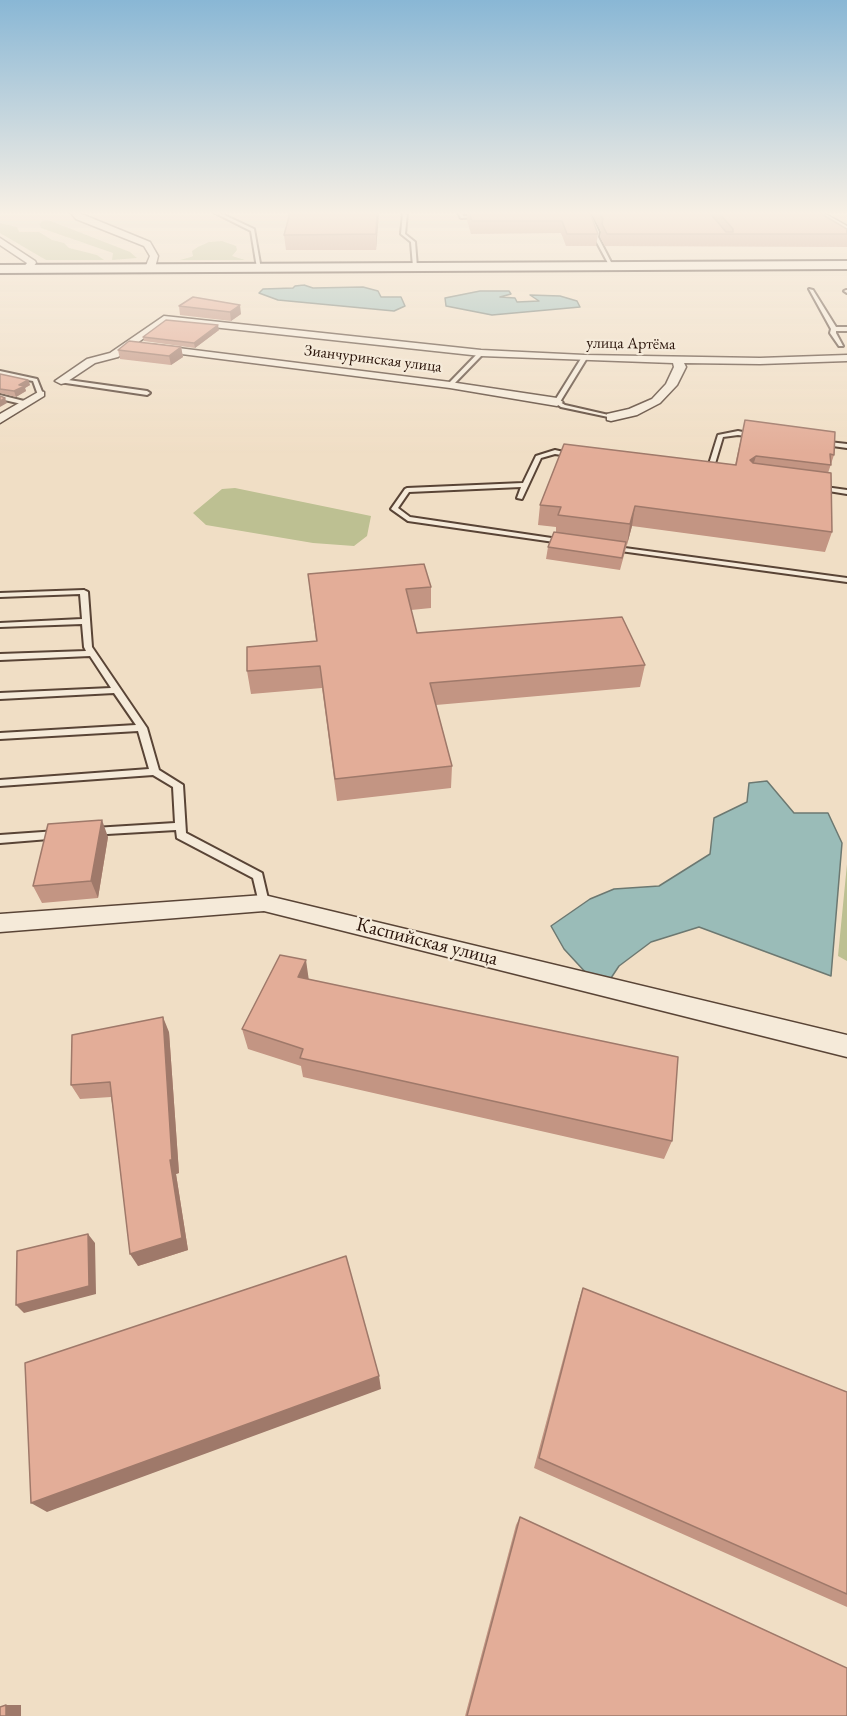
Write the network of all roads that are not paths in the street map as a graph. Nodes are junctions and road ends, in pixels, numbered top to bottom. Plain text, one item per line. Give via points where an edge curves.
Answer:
1 (813, 293) edge
2 (834, 329) junction
3 (847, 329) edge
4 (129, 345) junction
5 (841, 345) dead end
6 (481, 353) junction
7 (584, 358) junction
8 (847, 358) edge
9 (678, 360) junction
10 (0, 373) edge
11 (61, 381) joint
12 (450, 385) junction
13 (147, 393) dead end
14 (40, 394) joint
15 (0, 397) edge
16 (557, 402) junction
17 (26, 403) junction
18 (611, 417) joint
19 (0, 419) edge
20 (760, 436) edge
21 (814, 442) edge
22 (847, 446) edge
23 (578, 455) edge
24 (692, 467) edge
25 (526, 485) junction
26 (814, 488) edge
27 (847, 492) edge
28 (520, 498) dead end
29 (572, 543) edge
30 (607, 548) edge
31 (847, 580) edge
32 (0, 595) edge
33 (85, 621) junction
34 (0, 625) edge
35 (92, 653) junction
36 (0, 657) edge
37 (116, 690) junction
38 (0, 696) edge
39 (142, 728) junction
40 (0, 736) edge
41 (155, 772) junction
42 (0, 783) edge
43 (180, 826) junction
44 (0, 839) edge
45 (264, 903) junction
46 (0, 923) edge
47 (847, 1046) edge

1 - 2 lane
2 - 3 lane
2 - 5 lane
4 - 6 street, улица Артёма via 164,319
4 - 11 street via 114,355 91,361
4 - 12 street, Зианчуринская улица
6 - 7 street, улица Артёма
6 - 12 lane
7 - 9 street, улица Артёма
7 - 16 lane
8 - 9 street, улица Артёма
9 - 18 street via 680,367 671,385 656,401
10 - 14 lane via 35,380
11 - 13 lane
12 - 16 street, Зианчуринская улица
14 - 17 street
15 - 17 lane
16 - 18 lane, Зианчуринская улица
17 - 19 street
20 - 24 lane via 720,436 712,466
21 - 22 lane
23 - 25 lane via 555,452 538,457
25 - 28 lane
25 - 29 lane via 406,490 394,509 408,519
26 - 27 lane
30 - 31 lane
32 - 33 lane via 84,592
33 - 34 lane
33 - 35 lane
35 - 36 lane
35 - 37 lane
37 - 38 lane
37 - 39 lane
39 - 40 lane
39 - 41 lane
41 - 42 lane
41 - 43 lane via 178,785
43 - 44 lane
43 - 45 lane via 181,835 258,876
45 - 46 street, Каспийская улица
45 - 47 street, Каспийская улица

